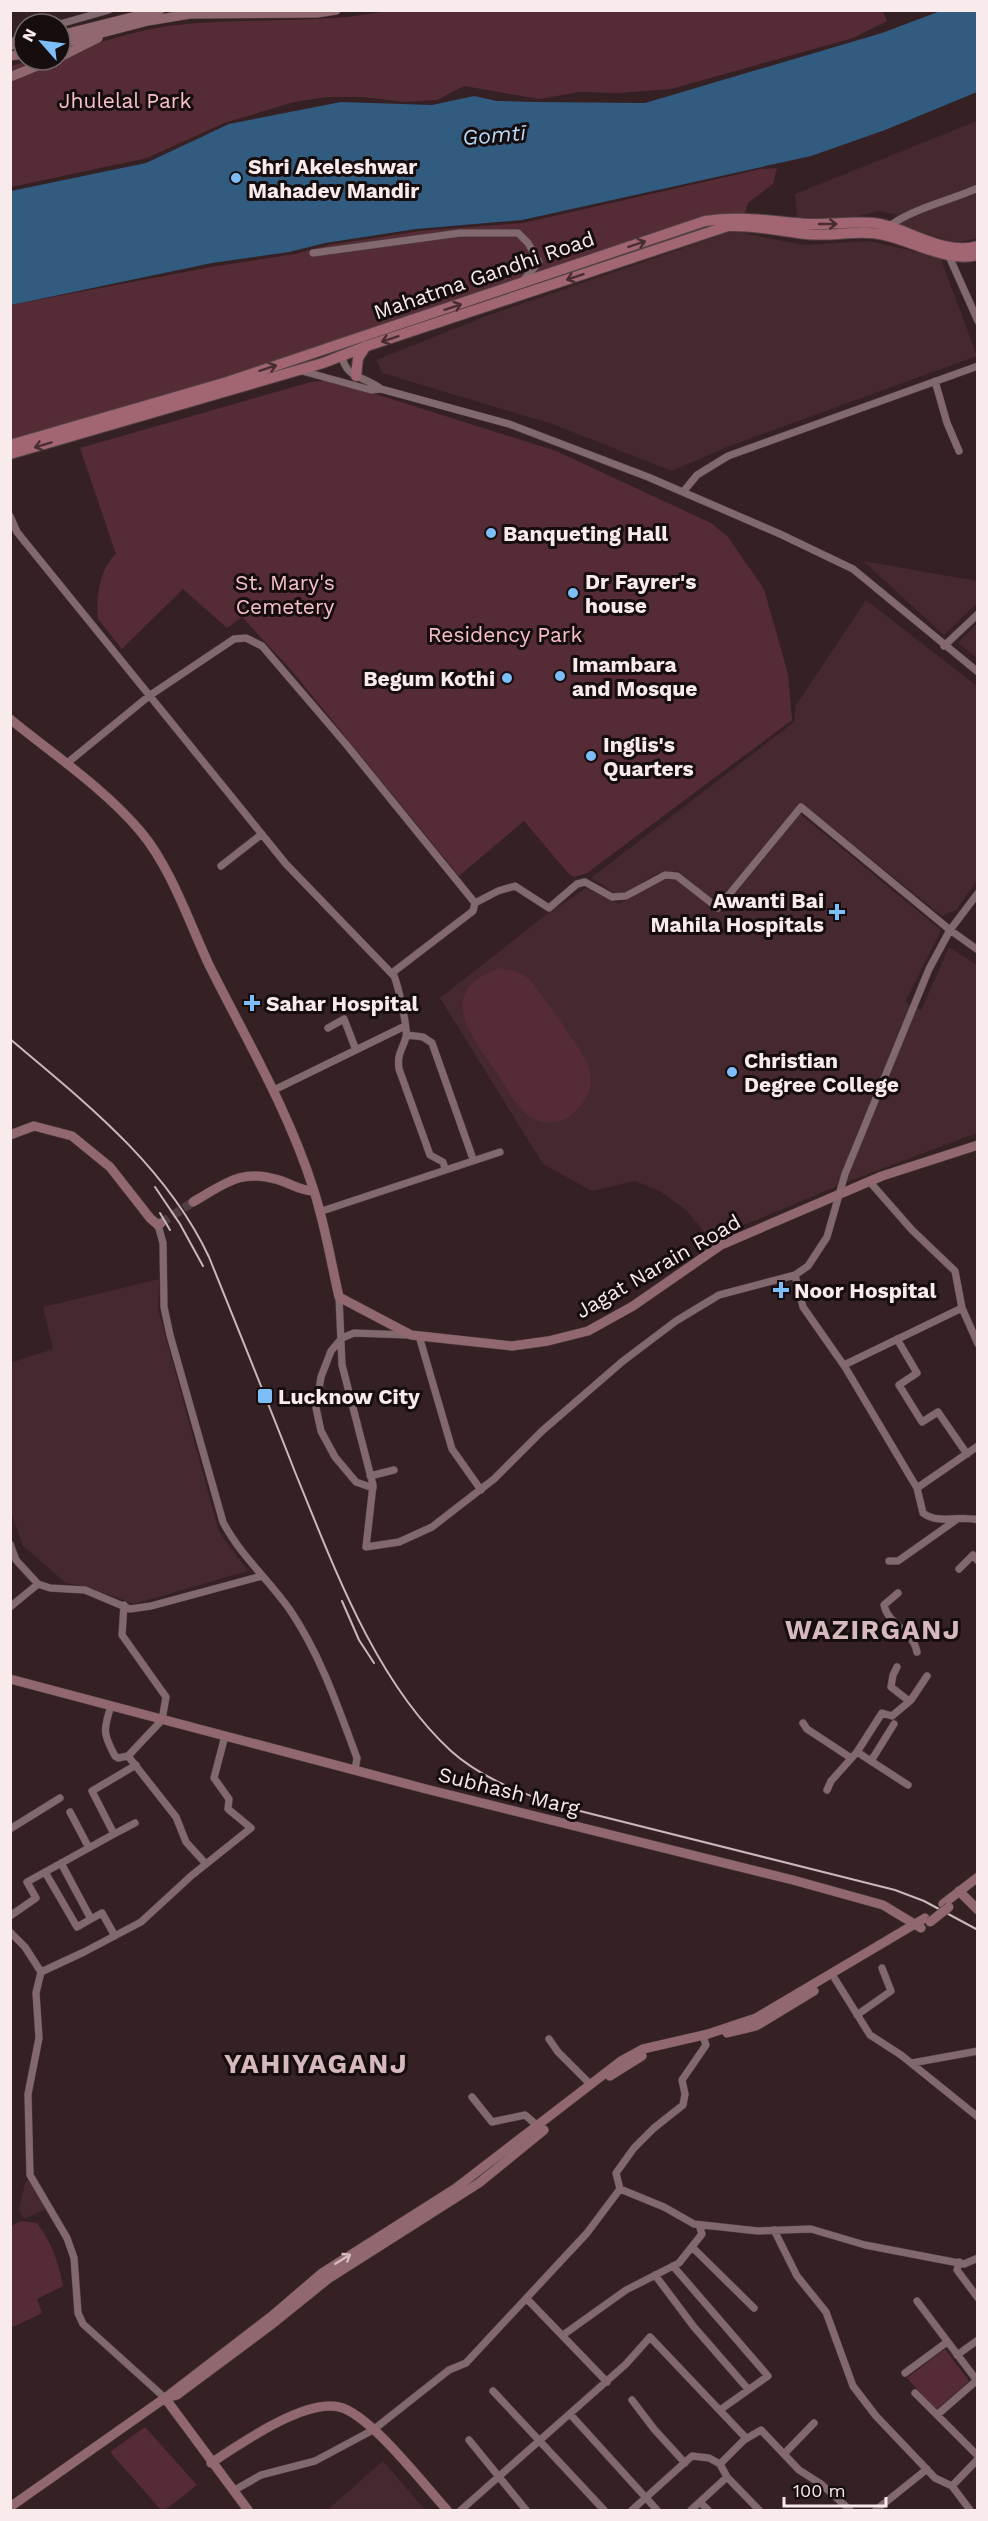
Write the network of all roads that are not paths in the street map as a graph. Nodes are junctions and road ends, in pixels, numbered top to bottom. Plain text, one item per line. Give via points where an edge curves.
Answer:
1 (109, 10) edge
2 (160, 10) edge
3 (336, 10) edge
4 (98, 12) edge
5 (82, 13) edge
6 (116, 30) junction
7 (72, 32) edge
8 (72, 41) edge
9 (72, 51) edge
10 (978, 188) edge
11 (885, 231) junction
12 (978, 246) edge
13 (947, 249) junction
14 (313, 253) dead end
15 (978, 255) edge
16 (521, 284) junction
17 (978, 321) edge
18 (367, 346) junction
19 (342, 356) junction
20 (978, 366) edge
21 (300, 370) junction
22 (356, 376) junction
23 (934, 381) junction
24 (381, 389) junction
25 (10, 446) edge
26 (959, 451) dead end
27 (10, 454) edge
28 (683, 492) junction
29 (10, 516) edge
30 (978, 614) edge
31 (944, 646) junction
32 (978, 672) edge
33 (149, 696) junction
34 (10, 719) edge
35 (66, 764) junction
36 (262, 834) junction
37 (221, 866) dead end
38 (978, 893) edge
39 (475, 903) junction
40 (950, 930) junction
41 (978, 950) edge
42 (392, 973) junction
43 (405, 1026) junction
44 (328, 1028) dead end
45 (407, 1035) junction
46 (356, 1050) junction
47 (274, 1090) junction
48 (10, 1135) edge
49 (978, 1145) edge
50 (500, 1152) dead end
51 (473, 1159) junction
52 (445, 1169) junction
53 (869, 1181) junction
54 (314, 1191) junction
55 (841, 1194) junction
56 (193, 1202) tunnel mouth
57 (319, 1212) junction
58 (159, 1224) joint
59 (795, 1275) junction
60 (339, 1297) junction
61 (962, 1308) junction
62 (415, 1335) junction
63 (342, 1338) junction
64 (897, 1339) junction
65 (978, 1344) edge
66 (844, 1365) junction
67 (978, 1446) edge
68 (967, 1454) junction
69 (394, 1470) dead end
70 (370, 1476) junction
71 (373, 1488) junction
72 (917, 1488) junction
73 (481, 1490) junction
74 (956, 1520) junction
75 (978, 1520) edge
76 (10, 1544) edge
77 (889, 1561) dead end
78 (978, 1561) edge
79 (959, 1569) dead end
80 (262, 1576) junction
81 (38, 1584) junction
82 (898, 1593) dead end
83 (124, 1605) junction
84 (10, 1607) edge
85 (917, 1652) dead end
86 (897, 1667) dead end
87 (927, 1676) dead end
88 (10, 1679) edge
89 (909, 1701) junction
90 (111, 1706) junction
91 (162, 1720) junction
92 (802, 1722) dead end
93 (894, 1724) dead end
94 (225, 1736) junction
95 (857, 1752) junction
96 (128, 1756) junction
97 (851, 1758) junction
98 (872, 1761) junction
99 (136, 1765) junction
100 (355, 1770) junction
101 (908, 1785) dead end
102 (827, 1790) dead end
103 (60, 1798) dead end
104 (70, 1812) dead end
105 (135, 1823) dead end
106 (10, 1829) edge
107 (114, 1834) junction
108 (89, 1848) junction
109 (61, 1863) junction
110 (206, 1864) junction
111 (45, 1872) junction
112 (978, 1877) edge
113 (978, 1884) edge
114 (961, 1892) junction
115 (978, 1910) edge
116 (10, 1916) edge
117 (91, 1919) junction
118 (918, 1926) junction
119 (10, 1932) edge
120 (115, 1936) junction
121 (882, 1968) dead end
122 (41, 1972) junction
123 (835, 1979) junction
124 (857, 2015) junction
125 (549, 2039) dead end
126 (704, 2039) junction
127 (978, 2050) edge
128 (912, 2063) junction
129 (591, 2085) junction
130 (472, 2097) dead end
131 (978, 2116) edge
132 (539, 2127) junction
133 (620, 2189) junction
134 (699, 2225) junction
135 (774, 2230) junction
136 (692, 2247) junction
137 (978, 2258) edge
138 (959, 2262) junction
139 (673, 2266) junction
140 (655, 2275) junction
141 (978, 2298) edge
142 (528, 2300) junction
143 (917, 2301) dead end
144 (754, 2308) dead end
145 (563, 2335) junction
146 (947, 2342) junction
147 (976, 2343) edge
148 (957, 2355) junction
149 (905, 2373) dead end
150 (977, 2381) edge
151 (607, 2382) junction
152 (748, 2390) junction
153 (493, 2391) dead end
154 (915, 2393) dead end
155 (165, 2398) junction
156 (632, 2400) dead end
157 (720, 2410) junction
158 (570, 2414) junction
159 (937, 2415) junction
160 (814, 2423) dead end
161 (373, 2430) junction
162 (746, 2438) junction
163 (469, 2440) dead end
164 (540, 2441) junction
165 (784, 2454) junction
166 (978, 2457) edge
167 (212, 2463) junction
168 (685, 2463) junction
169 (720, 2464) junction
170 (927, 2469) junction
171 (499, 2477) junction
172 (727, 2477) junction
173 (952, 2486) junction
174 (233, 2491) junction
175 (645, 2499) junction
176 (700, 2502) junction
177 (10, 2507) edge
178 (840, 2507) edge
179 (248, 2511) edge
180 (447, 2511) edge
181 (461, 2511) edge
182 (526, 2511) edge
183 (604, 2511) edge
184 (632, 2511) edge
185 (657, 2511) edge
186 (691, 2511) edge
187 (708, 2511) edge
188 (759, 2511) edge
189 (850, 2511) edge
190 (876, 2511) edge
191 (970, 2511) edge

1 - 4 street
2 - 7 street
3 - 6 street via 190,14
4 - 5 street
6 - 8 street
6 - 9 street
10 - 11 street via 909,214
11 - 13 main road, Mahatma Gandhi Road
16 -> 11 main road, Mahatma Gandhi Road via 705,221 729,217 812,224 862,222
11 -> 18 main road, Mahatma Gandhi Road via 832,235 728,226
12 - 13 main road, Mahatma Gandhi Road
13 - 15 main road, Mahatma Gandhi Road via 958,257
13 - 17 street
14 - 16 street via 460,233 519,233 539,262
25 -> 16 main road, Mahatma Gandhi Road via 226,382
18 - 19 main road, Mahatma Gandhi Road
18 - 22 main road via 358,358
19 - 21 main road, Mahatma Gandhi Road
19 - 22 street via 346,369
20 - 23 street
21 - 24 street via 371,390
21 -> 27 main road, Mahatma Gandhi Road
22 - 24 street
23 - 26 street
23 - 28 street via 728,456 697,475
24 - 28 street via 509,424
28 - 31 street via 853,568
29 - 33 street via 17,532
30 - 31 street
31 - 32 street
33 - 35 street
33 - 36 street
33 - 39 street via 234,639 246,638 262,646
34 - 35 street
35 - 47 street via 140,831 158,855
36 - 37 street
36 - 42 street
38 - 40 street
39 - 40 street via 515,886 549,908 577,884 585,882 612,897 626,896 665,875 677,876 718,908 801,807
39 - 42 street via 473,911
40 - 41 street
40 - 55 street via 929,969 844,1174
42 - 43 street via 400,987
43 - 45 street
43 - 46 street
44 - 46 street via 344,1019
45 - 51 street via 432,1043
45 - 52 street via 398,1056 399,1069 430,1155 442,1162
46 - 47 street
47 - 54 street
48 - 58 street via 34,1126 72,1136 110,1167
49 - 53 street, Jagat Narain Road
50 - 51 street
51 - 52 street
52 - 57 street
53 - 55 street, Jagat Narain Road
53 - 61 street via 912,1230 956,1271
54 - 56 street via 252,1174 225,1183
54 - 57 street
55 - 59 street via 827,1237 808,1266
55 - 62 street, Jagat Narain Road via 721,1245 633,1306 588,1331 512,1346
57 - 60 street
58 - 80 street via 168,1326 223,1522
59 - 66 street via 803,1307
59 - 73 street via 718,1295 676,1322 551,1423
60 - 62 street, Jagat Narain Road
60 - 63 street
61 - 64 street
61 - 65 street
62 - 63 street via 354,1333
62 - 73 street via 452,1449
63 - 70 street via 342,1365
63 - 71 street via 331,1351 321,1377 316,1408 321,1431 335,1457 356,1482
64 - 66 street
64 - 68 street via 917,1373 898,1385 922,1422 938,1412
66 - 72 street
67 - 68 street
68 - 72 street
69 - 70 street
70 - 71 street
71 - 73 street via 366,1547 399,1542 432,1527
72 - 74 street via 923,1513 930,1519
74 - 75 street
74 - 77 street via 898,1561
76 - 81 street via 16,1560
78 - 79 street via 973,1555
80 - 83 street via 152,1606 130,1609
80 - 100 street via 290,1610 327,1675 357,1758
81 - 83 street via 85,1590
81 - 84 street
82 - 85 street via 884,1605 886,1612 915,1641
83 - 91 street via 122,1635 166,1697
86 - 89 street via 891,1687
87 - 89 street
88 - 90 street, Subhash Marg
89 - 95 street via 892,1716 882,1713
90 - 91 street, Subhash Marg
90 - 96 street via 105,1737 115,1756
91 - 94 street, Subhash Marg
91 - 96 street
92 - 97 street
93 - 98 street
94 - 100 street, Subhash Marg
94 - 110 street via 214,1778 230,1799 228,1809 251,1828
95 - 97 street
95 - 98 street
96 - 99 street
97 - 102 street
98 - 101 street
99 - 107 street via 92,1791
99 - 110 street via 176,1817 186,1842
100 - 118 street, Subhash Marg via 883,1905
103 - 106 street
104 - 108 street
105 - 107 street
107 - 108 street
108 - 109 street
109 - 111 street
109 - 117 street
110 - 120 street via 141,1922
111 - 116 street via 27,1882 36,1898
111 - 117 street via 77,1927
112 - 114 street
113 - 114 street
114 - 115 street
114 - 118 street
117 - 120 street via 102,1913
118 - 123 street
118 - 129 street via 756,2018 643,2049
119 - 122 street
120 - 122 street
121 - 124 street via 891,1991
122 - 155 street via 36,1994 39,2038 28,2094 30,2175 71,2248 78,2313 83,2324
123 - 124 street
123 - 126 street via 756,2026
124 - 128 street via 870,2035
125 - 129 street
126 - 133 street via 706,2045 682,2080 683,2105 634,2148 616,2173
126 - 155 street via 643,2055 613,2074 479,2182 328,2279 177,2395
127 - 128 street
128 - 131 street
129 - 132 street
130 - 132 street via 492,2122 525,2115
155 -> 132 street via 322,2273 456,2188
133 - 134 street
133 - 142 street
134 - 135 street
134 - 136 street via 702,2234
135 - 138 street via 811,2229 865,2245
135 - 170 street via 797,2276 826,2313 853,2386
136 - 139 street
136 - 144 street
137 - 138 street
138 - 141 street via 957,2270
139 - 140 street
139 - 152 street via 768,2376
140 - 145 street via 626,2290
140 - 152 street
142 - 145 street
142 - 161 street via 466,2364 449,2370
143 - 146 street
145 - 151 street
146 - 148 street
146 - 149 street
147 - 148 street
148 - 150 street
150 - 159 street
151 - 157 street via 652,2336
151 - 158 street
152 - 157 street
153 - 164 street
154 - 159 street
155 - 167 street
155 - 177 street
156 - 168 street
157 - 162 street
158 - 164 street
158 - 175 street
159 - 166 street
160 - 165 street
161 - 167 street via 357,2415 326,2406 259,2431
161 - 174 street via 315,2461 261,2475
161 - 180 street
162 - 165 street via 761,2430
162 - 169 street
163 - 171 street
164 - 171 street
164 - 183 street
165 - 178 street
166 - 173 street
167 - 174 street
168 - 169 street via 692,2456
168 - 175 street
169 - 172 street
170 - 173 street
170 - 190 street
171 - 181 street
171 - 182 street
172 - 176 street
172 - 188 street
173 - 191 street
174 - 179 street
175 - 184 street
175 - 185 street
176 - 186 street
176 - 187 street
178 - 189 street

